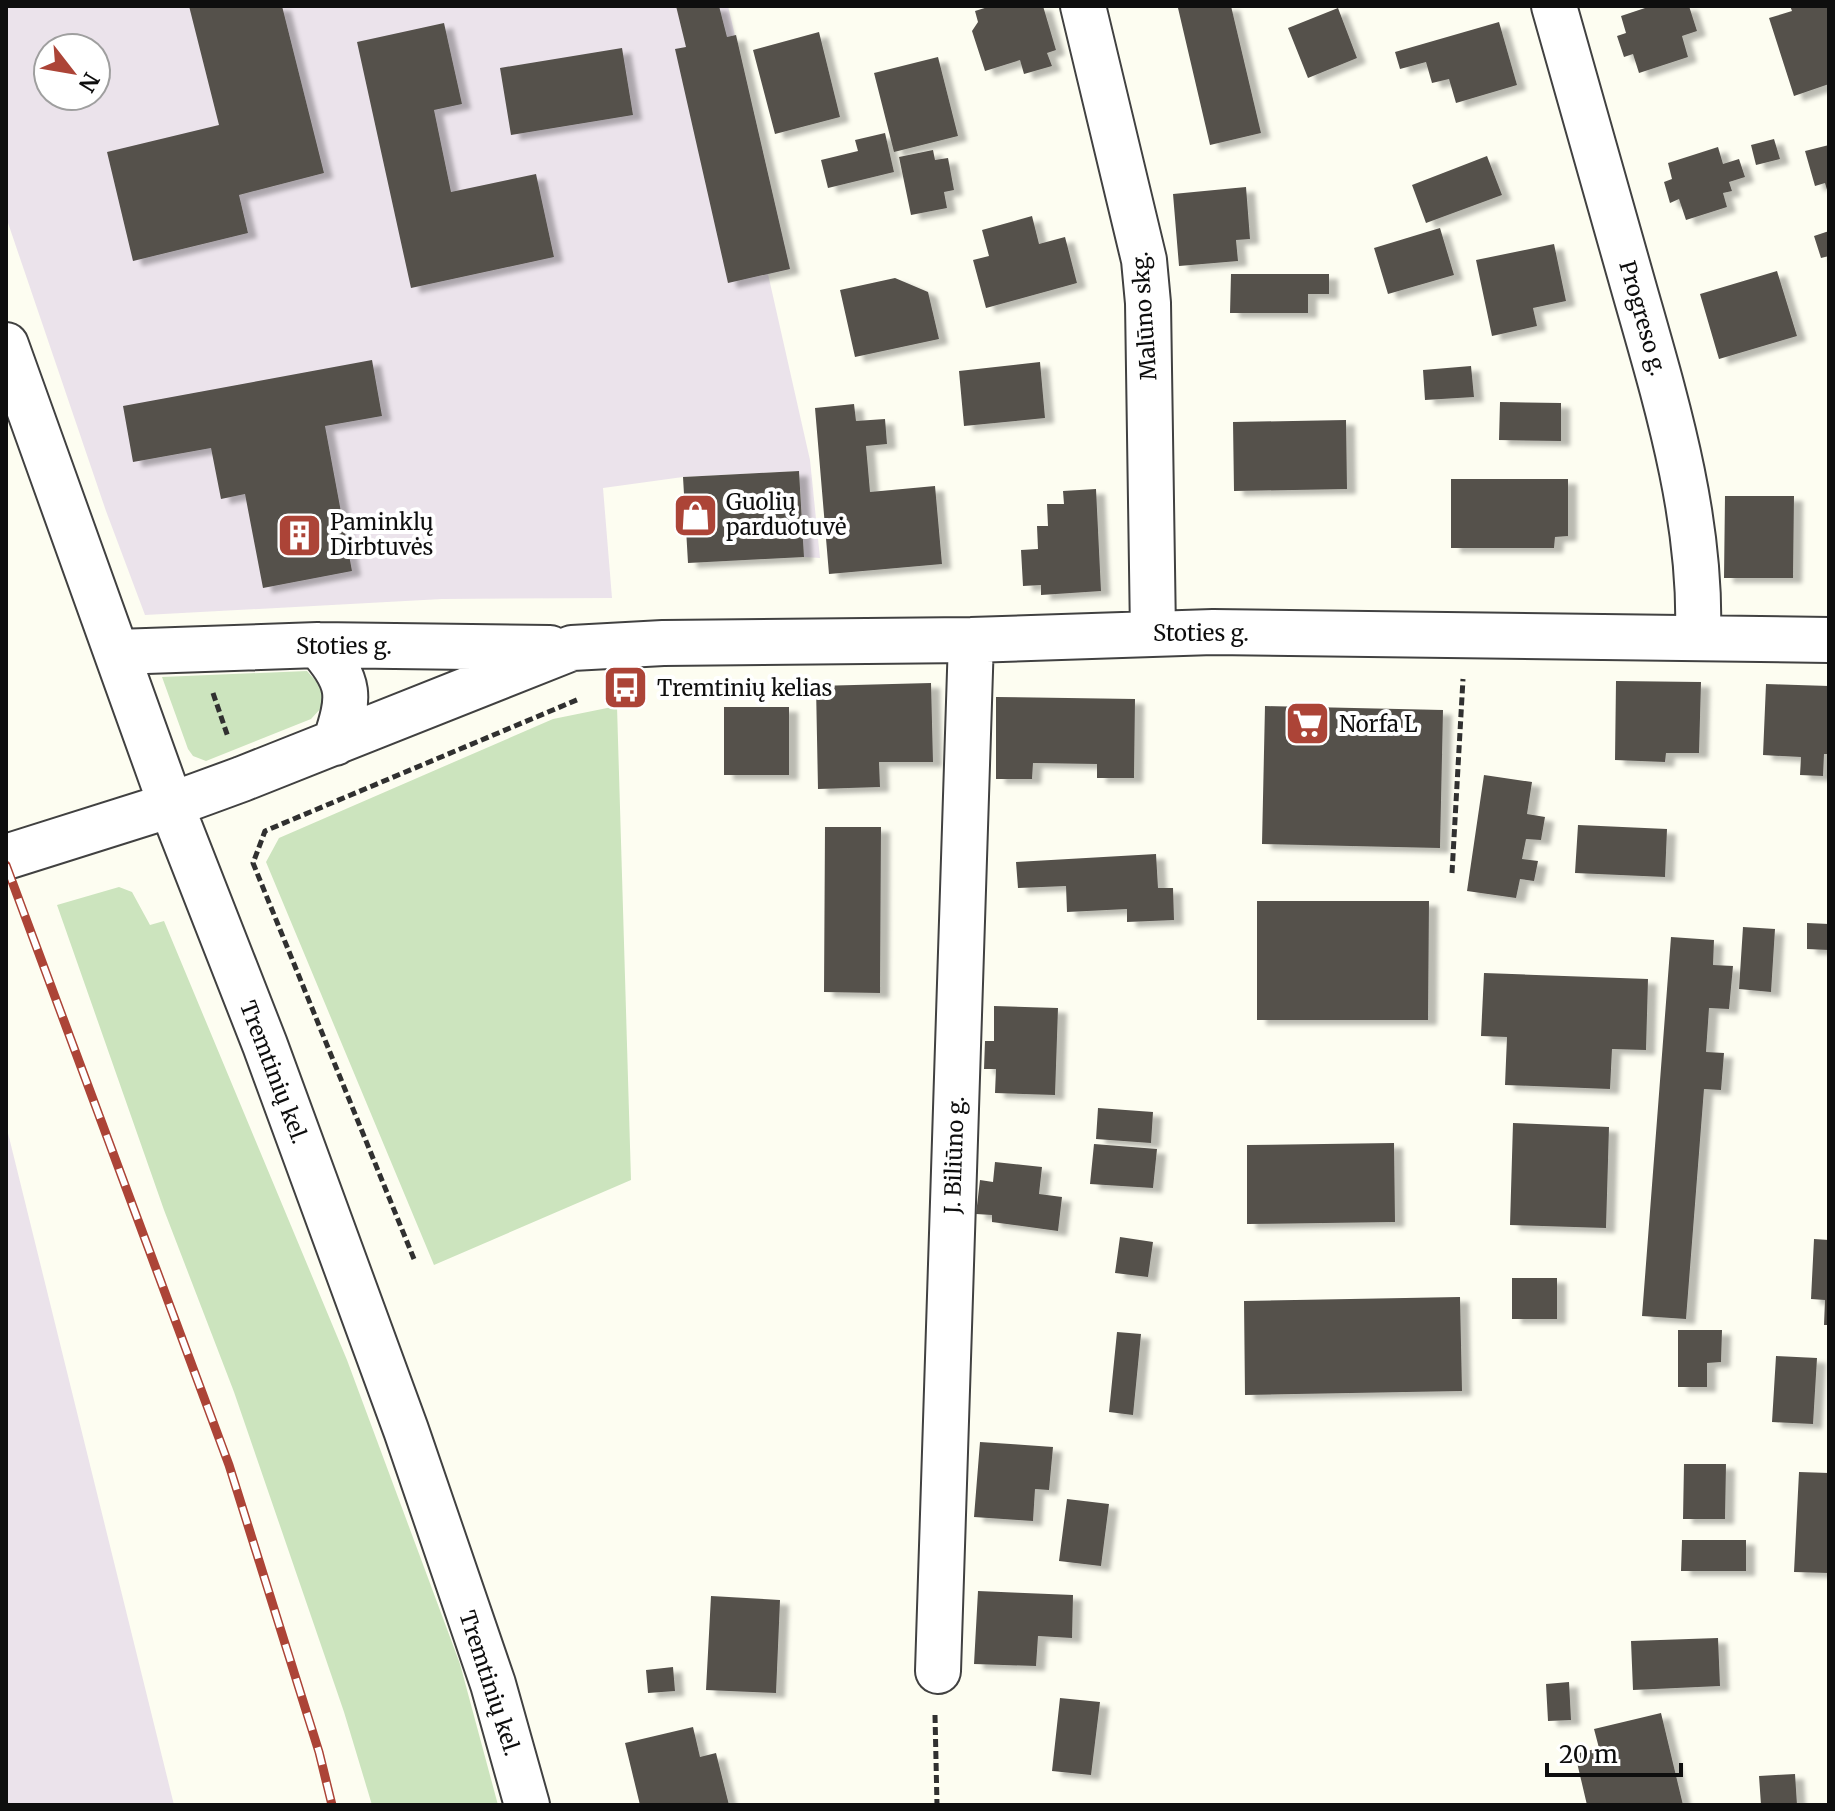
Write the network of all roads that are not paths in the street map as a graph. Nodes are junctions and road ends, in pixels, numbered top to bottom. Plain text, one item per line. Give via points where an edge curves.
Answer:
1 (1083, 6) edge
2 (1554, 6) edge
3 (6, 345) edge
4 (1153, 633) junction
5 (1698, 637) junction
6 (971, 640) junction
7 (1829, 640) edge
8 (318, 645) junction
9 (572, 648) junction
10 (117, 652) junction
11 (335, 743) junction
12 (171, 805) junction
13 (6, 857) edge
14 (938, 1671) road end
15 (527, 1805) edge

1 - 4 street, Malūno skg. via 1144,260
2 - 5 street, Progreso g. via 1673,426 1695,552
3 - 10 street, Tremtinių kel.
4 - 5 street, Stoties g.
4 - 6 street, Stoties g.
5 - 7 street, Stoties g.
6 - 9 street, Stoties g.
6 - 14 street, J. Biliūno g.
8 - 9 street, Stoties g.
8 - 10 street, Stoties g.
8 - 11 street via 337,666 347,706
9 - 11 street, Stoties g.
10 - 12 street, Tremtinių kel.
11 - 12 street, Stoties g.
12 - 13 street, Stoties g.
12 - 15 street, Tremtinių kel. via 406,1430 493,1684

